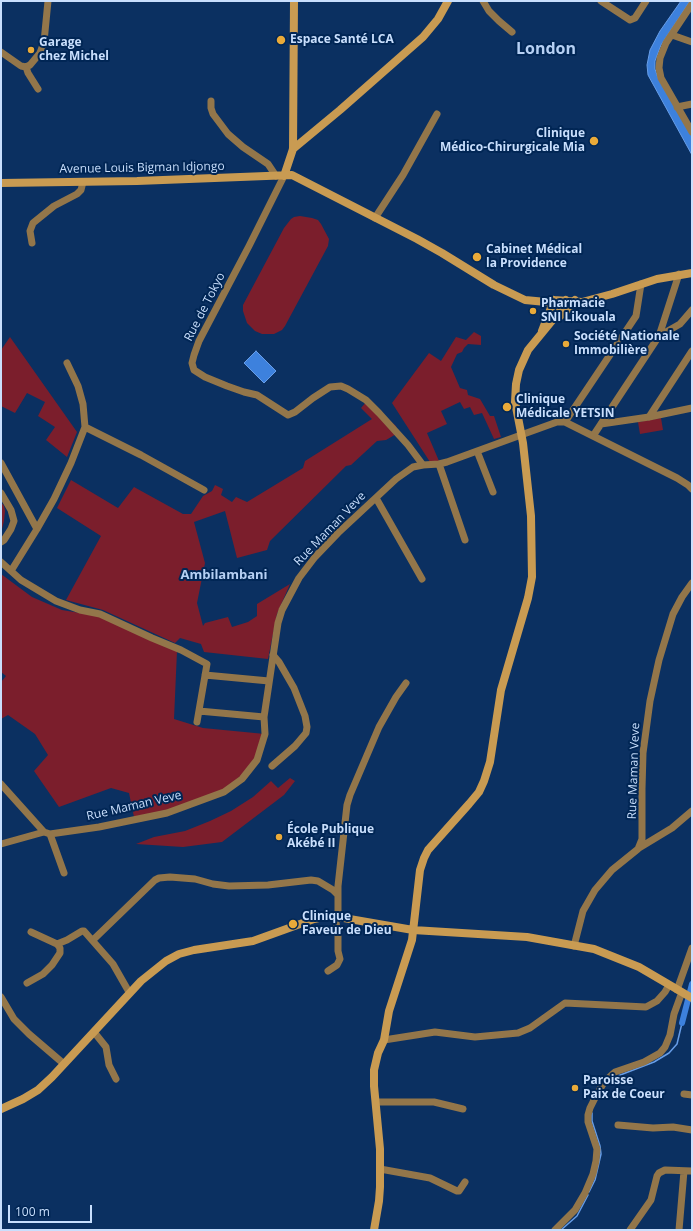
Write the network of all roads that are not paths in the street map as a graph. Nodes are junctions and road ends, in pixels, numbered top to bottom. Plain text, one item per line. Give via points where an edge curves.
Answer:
1 (48, 1) edge
2 (294, 1) edge
3 (448, 1) edge
4 (483, 1) edge
5 (601, 1) edge
6 (646, 1) edge
7 (692, 4) edge
8 (512, 32) dead end
9 (672, 35) junction
10 (692, 42) edge
11 (1, 52) edge
12 (26, 67) junction
13 (38, 89) dead end
14 (211, 102) dead end
15 (692, 104) edge
16 (677, 107) junction
17 (437, 114) dead end
18 (692, 132) edge
19 (293, 149) junction
20 (280, 176) junction
21 (83, 182) junction
22 (1, 184) edge
23 (375, 218) junction
24 (32, 243) dead end
25 (692, 273) edge
26 (679, 274) junction
27 (641, 284) junction
28 (554, 300) junction
29 (566, 300) junction
30 (575, 300) junction
31 (546, 302) junction
32 (692, 310) edge
33 (548, 323) junction
34 (659, 336) junction
35 (692, 351) edge
36 (67, 363) dead end
37 (692, 408) edge
38 (649, 417) junction
39 (565, 422) junction
40 (600, 424) junction
41 (85, 428) junction
42 (520, 435) junction
43 (593, 436) junction
44 (477, 451) junction
45 (1, 463) edge
46 (439, 464) junction
47 (423, 465) junction
48 (692, 489) edge
49 (204, 490) dead end
50 (493, 492) dead end
51 (1, 493) edge
52 (376, 498) junction
53 (37, 529) junction
54 (465, 540) dead end
55 (1, 542) edge
56 (1, 562) edge
57 (11, 571) junction
58 (422, 579) dead end
59 (692, 583) edge
60 (273, 655) junction
61 (205, 675) junction
62 (269, 682) junction
63 (406, 683) dead end
64 (199, 711) junction
65 (264, 717) junction
66 (197, 722) dead end
67 (272, 766) dead end
68 (1, 784) edge
69 (692, 811) edge
70 (47, 833) junction
71 (1, 844) edge
72 (638, 848) junction
73 (64, 873) dead end
74 (337, 894) junction
75 (337, 917) junction
76 (414, 930) junction
77 (31, 932) dead end
78 (92, 940) junction
79 (57, 944) junction
80 (574, 946) junction
81 (692, 948) edge
82 (328, 972) dead end
83 (27, 983) dead end
84 (669, 985) junction
85 (130, 992) junction
86 (684, 994) edge
87 (1, 997) edge
88 (94, 1032) junction
89 (384, 1040) junction
90 (64, 1064) junction
91 (116, 1079) dead end
92 (684, 1094) dead end
93 (692, 1095) edge
94 (376, 1102) junction
95 (1, 1109) edge
96 (463, 1109) dead end
97 (618, 1125) dead end
98 (692, 1130) edge
99 (380, 1169) junction
100 (684, 1171) junction
101 (692, 1171) edge
102 (465, 1182) dead end
103 (374, 1230) edge
104 (555, 1230) edge
105 (630, 1230) edge
106 (679, 1230) edge

1 - 12 street via 44,42 40,53
2 - 19 main road
3 - 19 main road via 438,19 423,37
4 - 8 street via 498,21
5 - 6 street via 630,20 635,18
7 - 9 street
9 - 10 street
9 - 16 street via 663,52 659,68 661,78
11 - 12 street
12 - 13 street
14 - 20 street via 213,114 228,134 242,148 268,164
15 - 16 street
16 - 18 street
17 - 23 street via 403,175
19 - 20 main road
20 - 21 main road, Avenue Louis Bigman Idjongo
20 - 23 main road, Avenue Louis Bigman Idjongo via 292,175
20 - 47 street, Rue de Tokyo via 249,246 200,341 192,363 194,370 227,386 257,395 288,415 330,387 341,386 366,400
21 - 22 main road, Avenue Louis Bigman Idjongo
21 - 24 street via 77,194 54,206 33,223 30,231
23 - 31 main road, Avenue Louis Bigman Idjongo via 442,253 512,295 525,300
25 - 26 main road, Avenue Louis Bigman Idjongo
26 - 27 main road, Avenue Louis Bigman Idjongo
26 - 34 street
27 - 30 main road, Avenue Louis Bigman Idjongo via 595,299 582,302
27 - 39 street via 636,316
28 - 29 main road, Avenue Louis Bigman Idjongo
28 - 31 main road, Avenue Louis Bigman Idjongo
28 - 33 main road
29 - 30 main road, Avenue Louis Bigman Idjongo
29 - 33 main road
30 - 33 main road via 570,308
31 - 33 main road
32 - 34 street via 680,324
33 - 42 main road via 528,350 519,370 515,402
34 - 40 street
35 - 38 street
36 - 41 street via 83,404
37 - 38 street
38 - 40 street
39 - 42 street, Rue Maman Veve via 557,422
39 - 43 street
40 - 43 street
41 - 49 street
41 - 53 street via 72,464
42 - 44 street, Rue Maman Veve
42 - 76 main road via 529,491 532,532 532,577 528,598 501,690 488,773 479,792 436,840 424,858 418,878
43 - 48 street via 676,478
44 - 46 street, Rue Maman Veve
44 - 50 street
45 - 53 street
46 - 47 street, Rue Maman Veve
46 - 54 street
47 - 52 street, Rue Maman Veve via 404,472
51 - 55 street via 12,510 14,521 12,529
52 - 58 street
52 - 60 street, Rue Maman Veve via 338,533 299,578 282,610
53 - 57 street
56 - 57 street
57 - 61 street via 56,602 100,614 181,650 207,664
59 - 72 street, Rue Maman Veve via 671,619 650,701 643,760 642,839
60 - 62 street, Rue Maman Veve
60 - 67 street via 296,692 306,716 307,727 306,734
61 - 62 street
61 - 64 street
62 - 65 street, Rue Maman Veve
63 - 74 street via 379,727 350,794
64 - 65 street
64 - 66 street
65 - 70 street, Rue Maman Veve via 265,734 258,760 242,779 224,792 167,813 99,827
68 - 70 street
69 - 72 street via 672,828
70 - 71 street, Rue Maman Veve
70 - 73 street
72 - 80 street via 612,870 595,890 584,911
74 - 75 street
74 - 78 street via 318,881 311,880 229,886 195,879 159,878
75 - 76 main road
75 - 82 street via 340,959
75 - 85 main road via 314,919 253,941 179,954 152,970
76 - 80 main road via 527,937
76 - 89 main road via 389,1011
77 - 79 street
78 - 79 street via 83,931
78 - 85 street via 113,964
79 - 83 street via 60,953 52,965
80 - 84 main road via 594,949 639,967
81 - 86 street
84 - 86 main road
84 - 89 street via 657,1001 646,1007 565,1003 530,1028 518,1033 475,1037 435,1032
85 - 88 main road
86 - 104 street via 674,1014 665,1047 649,1060 615,1072 605,1081 597,1094 588,1115 596,1149 593,1174 575,1210
87 - 90 street via 14,1019
88 - 90 main road
88 - 91 street via 106,1048 109,1065
89 - 94 main road via 374,1070
90 - 95 main road via 38,1090
92 - 93 street
94 - 96 street via 434,1102
94 - 99 main road
97 - 98 street
99 - 102 street via 430,1178 457,1191
99 - 103 main road via 379,1201
100 - 101 street
100 - 105 street via 665,1170 657,1176 651,1200
100 - 106 street

